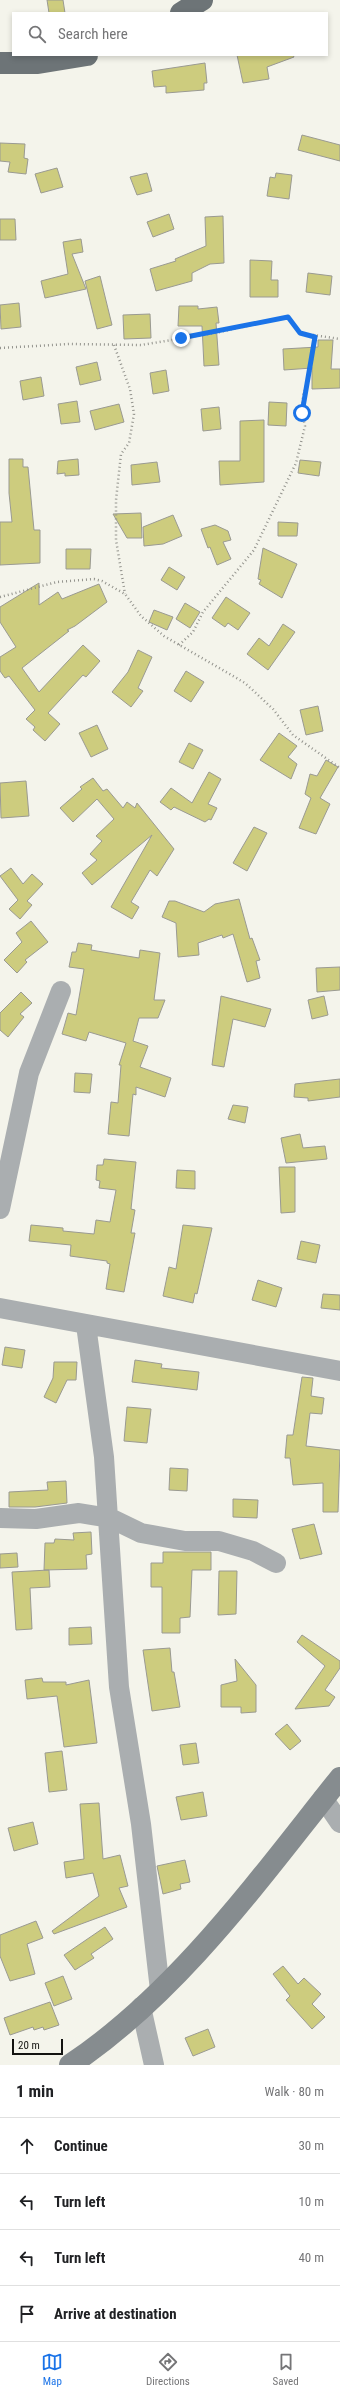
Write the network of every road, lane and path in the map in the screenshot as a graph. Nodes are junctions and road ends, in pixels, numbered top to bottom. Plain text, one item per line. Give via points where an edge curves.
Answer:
1 (202, 0) edge
2 (183, 12) edge
3 (81, 56) edge
4 (0, 64) edge
5 (315, 337) junction
6 (340, 339) edge
7 (114, 345) junction
8 (0, 348) edge
9 (125, 594) junction
10 (0, 597) edge
11 (179, 645) junction
12 (340, 768) edge
13 (61, 991) dead end
14 (0, 1209) edge
15 (0, 1308) edge
16 (86, 1325) junction
17 (340, 1371) edge
18 (0, 1518) edge
19 (110, 1518) junction
20 (276, 1563) dead end
21 (340, 1778) edge
22 (323, 1798) junction
23 (340, 1823) edge
24 (160, 1990) junction
25 (141, 2007) junction
26 (70, 2065) edge
27 (154, 2065) edge

1 - 2 main road
3 - 4 main road via 38,63
5 - 6 path
5 - 7 path via 300,333 288,317 141,345
5 - 11 path via 311,368 303,396 302,413 305,426 296,463 254,550 203,612 193,632
7 - 8 path via 70,344
7 - 9 path via 130,389 134,414 129,443 121,454 116,500 116,540
9 - 10 path via 94,579 57,582
9 - 11 path via 141,616
11 - 12 path via 245,683 272,709 293,735
13 - 14 street via 28,1073
15 - 16 street
16 - 17 street
16 - 19 street
18 - 19 street via 36,1519 79,1513
19 - 20 street via 141,1533 185,1540 219,1541 253,1551
19 - 24 street via 119,1687 142,1824
21 - 22 main road
22 - 23 street
22 - 24 main road via 232,1912
24 - 25 main road
25 - 26 main road via 87,2054
25 - 27 street

